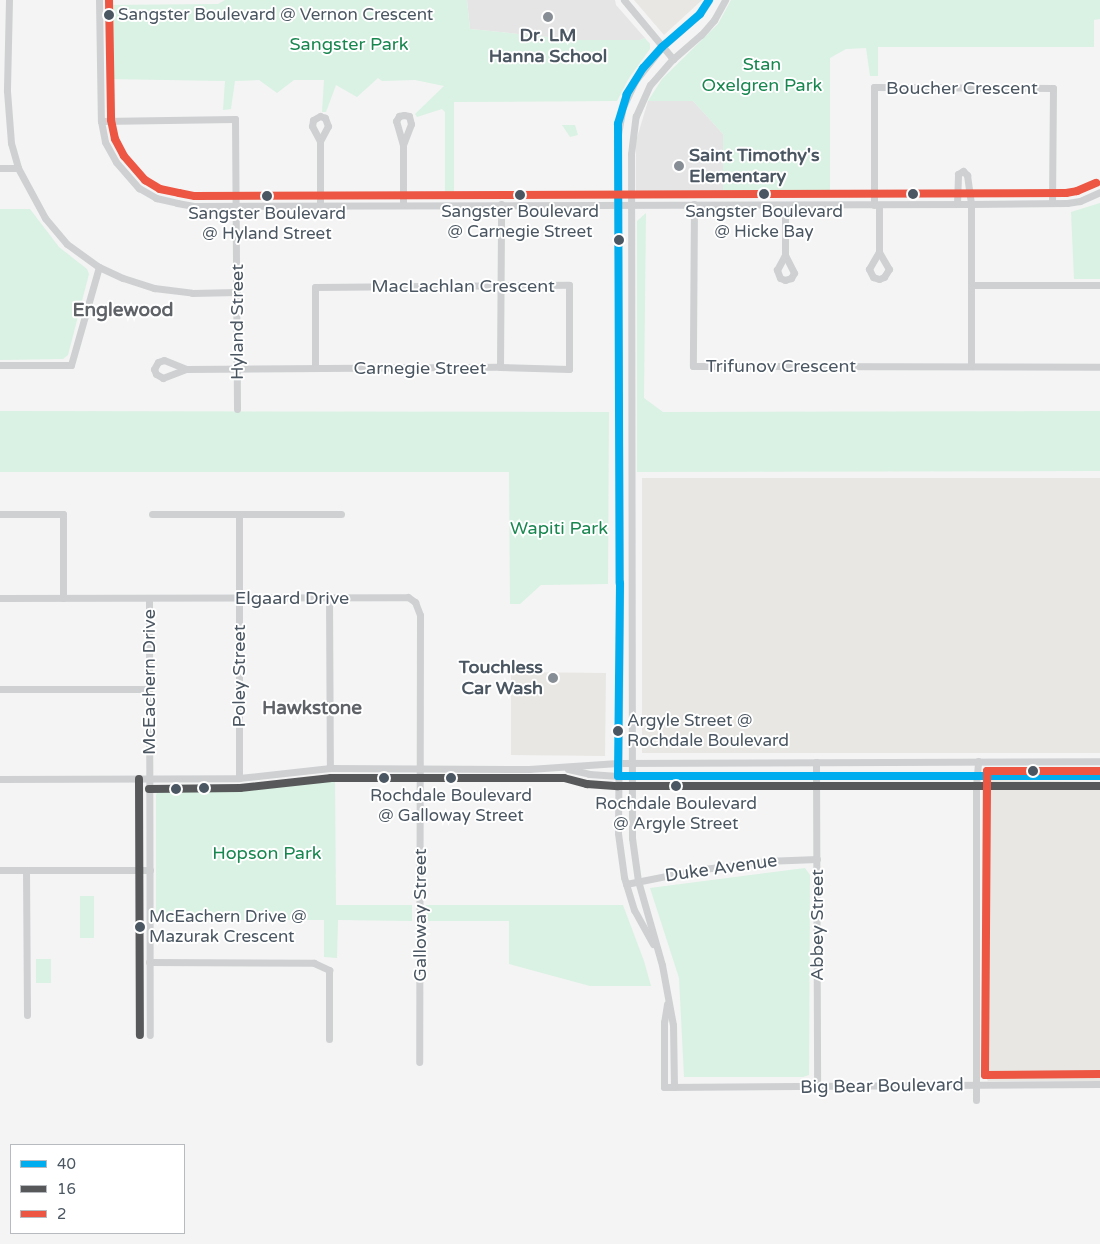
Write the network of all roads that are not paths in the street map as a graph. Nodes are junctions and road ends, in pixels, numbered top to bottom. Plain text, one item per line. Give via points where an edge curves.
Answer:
1 (9, 0) edge
2 (99, 0) edge
3 (624, 0) edge
4 (709, 0) edge
5 (725, 0) edge
6 (662, 47) junction
7 (672, 59) junction
8 (4, 91) edge
9 (101, 121) junction
10 (320, 141) dead end
11 (404, 145) dead end
12 (0, 168) edge
13 (18, 168) junction
14 (1100, 192) edge
15 (1052, 203) junction
16 (403, 204) junction
17 (501, 204) junction
18 (617, 204) junction
19 (632, 204) junction
20 (694, 204) junction
21 (785, 204) junction
22 (957, 204) junction
23 (971, 204) junction
24 (235, 205) junction
25 (320, 205) junction
26 (876, 205) junction
27 (879, 252) dead end
28 (785, 255) dead end
29 (99, 267) junction
30 (1100, 284) edge
31 (971, 285) junction
32 (499, 286) junction
33 (237, 292) junction
34 (0, 365) edge
35 (971, 365) junction
36 (1100, 367) edge
37 (316, 368) junction
38 (500, 368) junction
39 (186, 369) dead end
40 (236, 369) junction
41 (237, 409) dead end
42 (0, 514) edge
43 (152, 514) dead end
44 (239, 514) junction
45 (341, 514) dead end
46 (0, 598) edge
47 (63, 598) junction
48 (150, 598) junction
49 (239, 598) junction
50 (329, 598) junction
51 (0, 689) edge
52 (149, 689) junction
53 (978, 761) junction
54 (1100, 761) edge
55 (816, 762) junction
56 (618, 763) junction
57 (631, 763) junction
58 (330, 768) junction
59 (420, 768) junction
60 (565, 768) junction
61 (631, 775) junction
62 (816, 775) junction
63 (978, 775) junction
64 (618, 776) junction
65 (1100, 776) edge
66 (239, 778) junction
67 (0, 779) edge
68 (150, 779) junction
69 (817, 859) junction
70 (0, 870) edge
71 (26, 870) junction
72 (150, 870) junction
73 (638, 881) junction
74 (626, 884) junction
75 (656, 948) junction
76 (150, 962) junction
77 (667, 1001) junction
78 (27, 1015) dead end
79 (150, 1035) dead end
80 (329, 1039) dead end
81 (419, 1062) dead end
82 (1100, 1084) edge
83 (975, 1085) junction
84 (674, 1087) junction
85 (817, 1087) junction
86 (976, 1100) dead end

1 - 8 street
2 - 9 street
3 - 6 street
4 - 6 street via 700,14
5 - 7 street via 701,35
6 - 7 street
6 - 18 street via 635,81 623,107 616,140
7 - 19 street via 650,85 636,116 631,154
8 - 13 street
9 - 24 street via 105,142 116,162 139,188 156,198 177,203
9 - 24 street, Hyland Street via 234,119
10 - 25 street
11 - 16 street
12 - 13 street
13 - 29 street via 45,218 67,244
14 - 15 street via 1080,201
15 - 23 street
15 - 26 street, Boucher Crescent via 1052,88 874,87
16 - 17 street
16 - 25 street
17 - 18 street
17 - 32 street, Carnegie Street
18 - 19 street
18 - 56 street
19 - 20 street
19 - 57 street
20 - 21 street
20 - 35 street, Trifunov Crescent via 692,366
21 - 26 street
21 - 28 street
22 - 23 street
22 - 23 street via 958,174 962,171 967,174
22 - 26 street
23 - 31 street
24 - 25 street
24 - 33 street, Hyland Street
26 - 27 street
29 - 33 street via 154,288 192,293
29 - 34 street via 71,365
30 - 31 street
31 - 35 street
32 - 37 street, MacLachlan Crescent via 316,287
32 - 38 street, Carnegie Street
32 - 38 street, MacLachlan Crescent via 569,285 570,369
33 - 40 street, Hyland Street
35 - 36 street, Trifunov Crescent
37 - 38 street, Carnegie Street
37 - 40 street, Carnegie Street
39 - 40 street, Carnegie Street
40 - 41 street, Hyland Street
42 - 47 street via 63,514
43 - 44 street
44 - 45 street
44 - 49 street, Poley Street
46 - 47 street, Elgaard Drive
47 - 48 street, Elgaard Drive
48 - 49 street, Elgaard Drive
48 - 52 street, McEachern Drive
49 - 50 street, Elgaard Drive
49 - 66 street, Poley Street
50 - 58 street
50 - 59 street, Elgaard Drive via 408,597 418,605
51 - 52 street
52 - 68 street, McEachern Drive
53 - 54 street
53 - 55 street
53 - 63 street
55 - 57 street
55 - 62 street, Abbey Street
56 - 57 street
56 - 60 street
56 - 64 street
57 - 61 street
58 - 59 street
58 - 66 street
59 - 60 street
59 - 81 street, Galloway Street
60 - 64 street
61 - 62 street
61 - 64 street
61 - 73 street via 632,838
62 - 63 street
62 - 69 street, Abbey Street
63 - 65 street
63 - 83 street
64 - 74 street via 618,833
66 - 68 street
67 - 68 street
68 - 72 street, McEachern Drive
69 - 73 street, Duke Avenue via 765,861
69 - 85 street, Abbey Street
70 - 71 street
71 - 72 street
71 - 78 street
72 - 76 street, McEachern Drive
73 - 74 street, Duke Avenue
73 - 75 street
74 - 75 street via 634,910
75 - 77 street
76 - 79 street, McEachern Drive
76 - 80 street via 314,963 329,970
77 - 84 street via 673,1025
77 - 84 street, Big Bear Boulevard via 664,1087
82 - 83 street, Big Bear Boulevard
83 - 85 street, Big Bear Boulevard
83 - 86 street
84 - 85 street, Big Bear Boulevard

